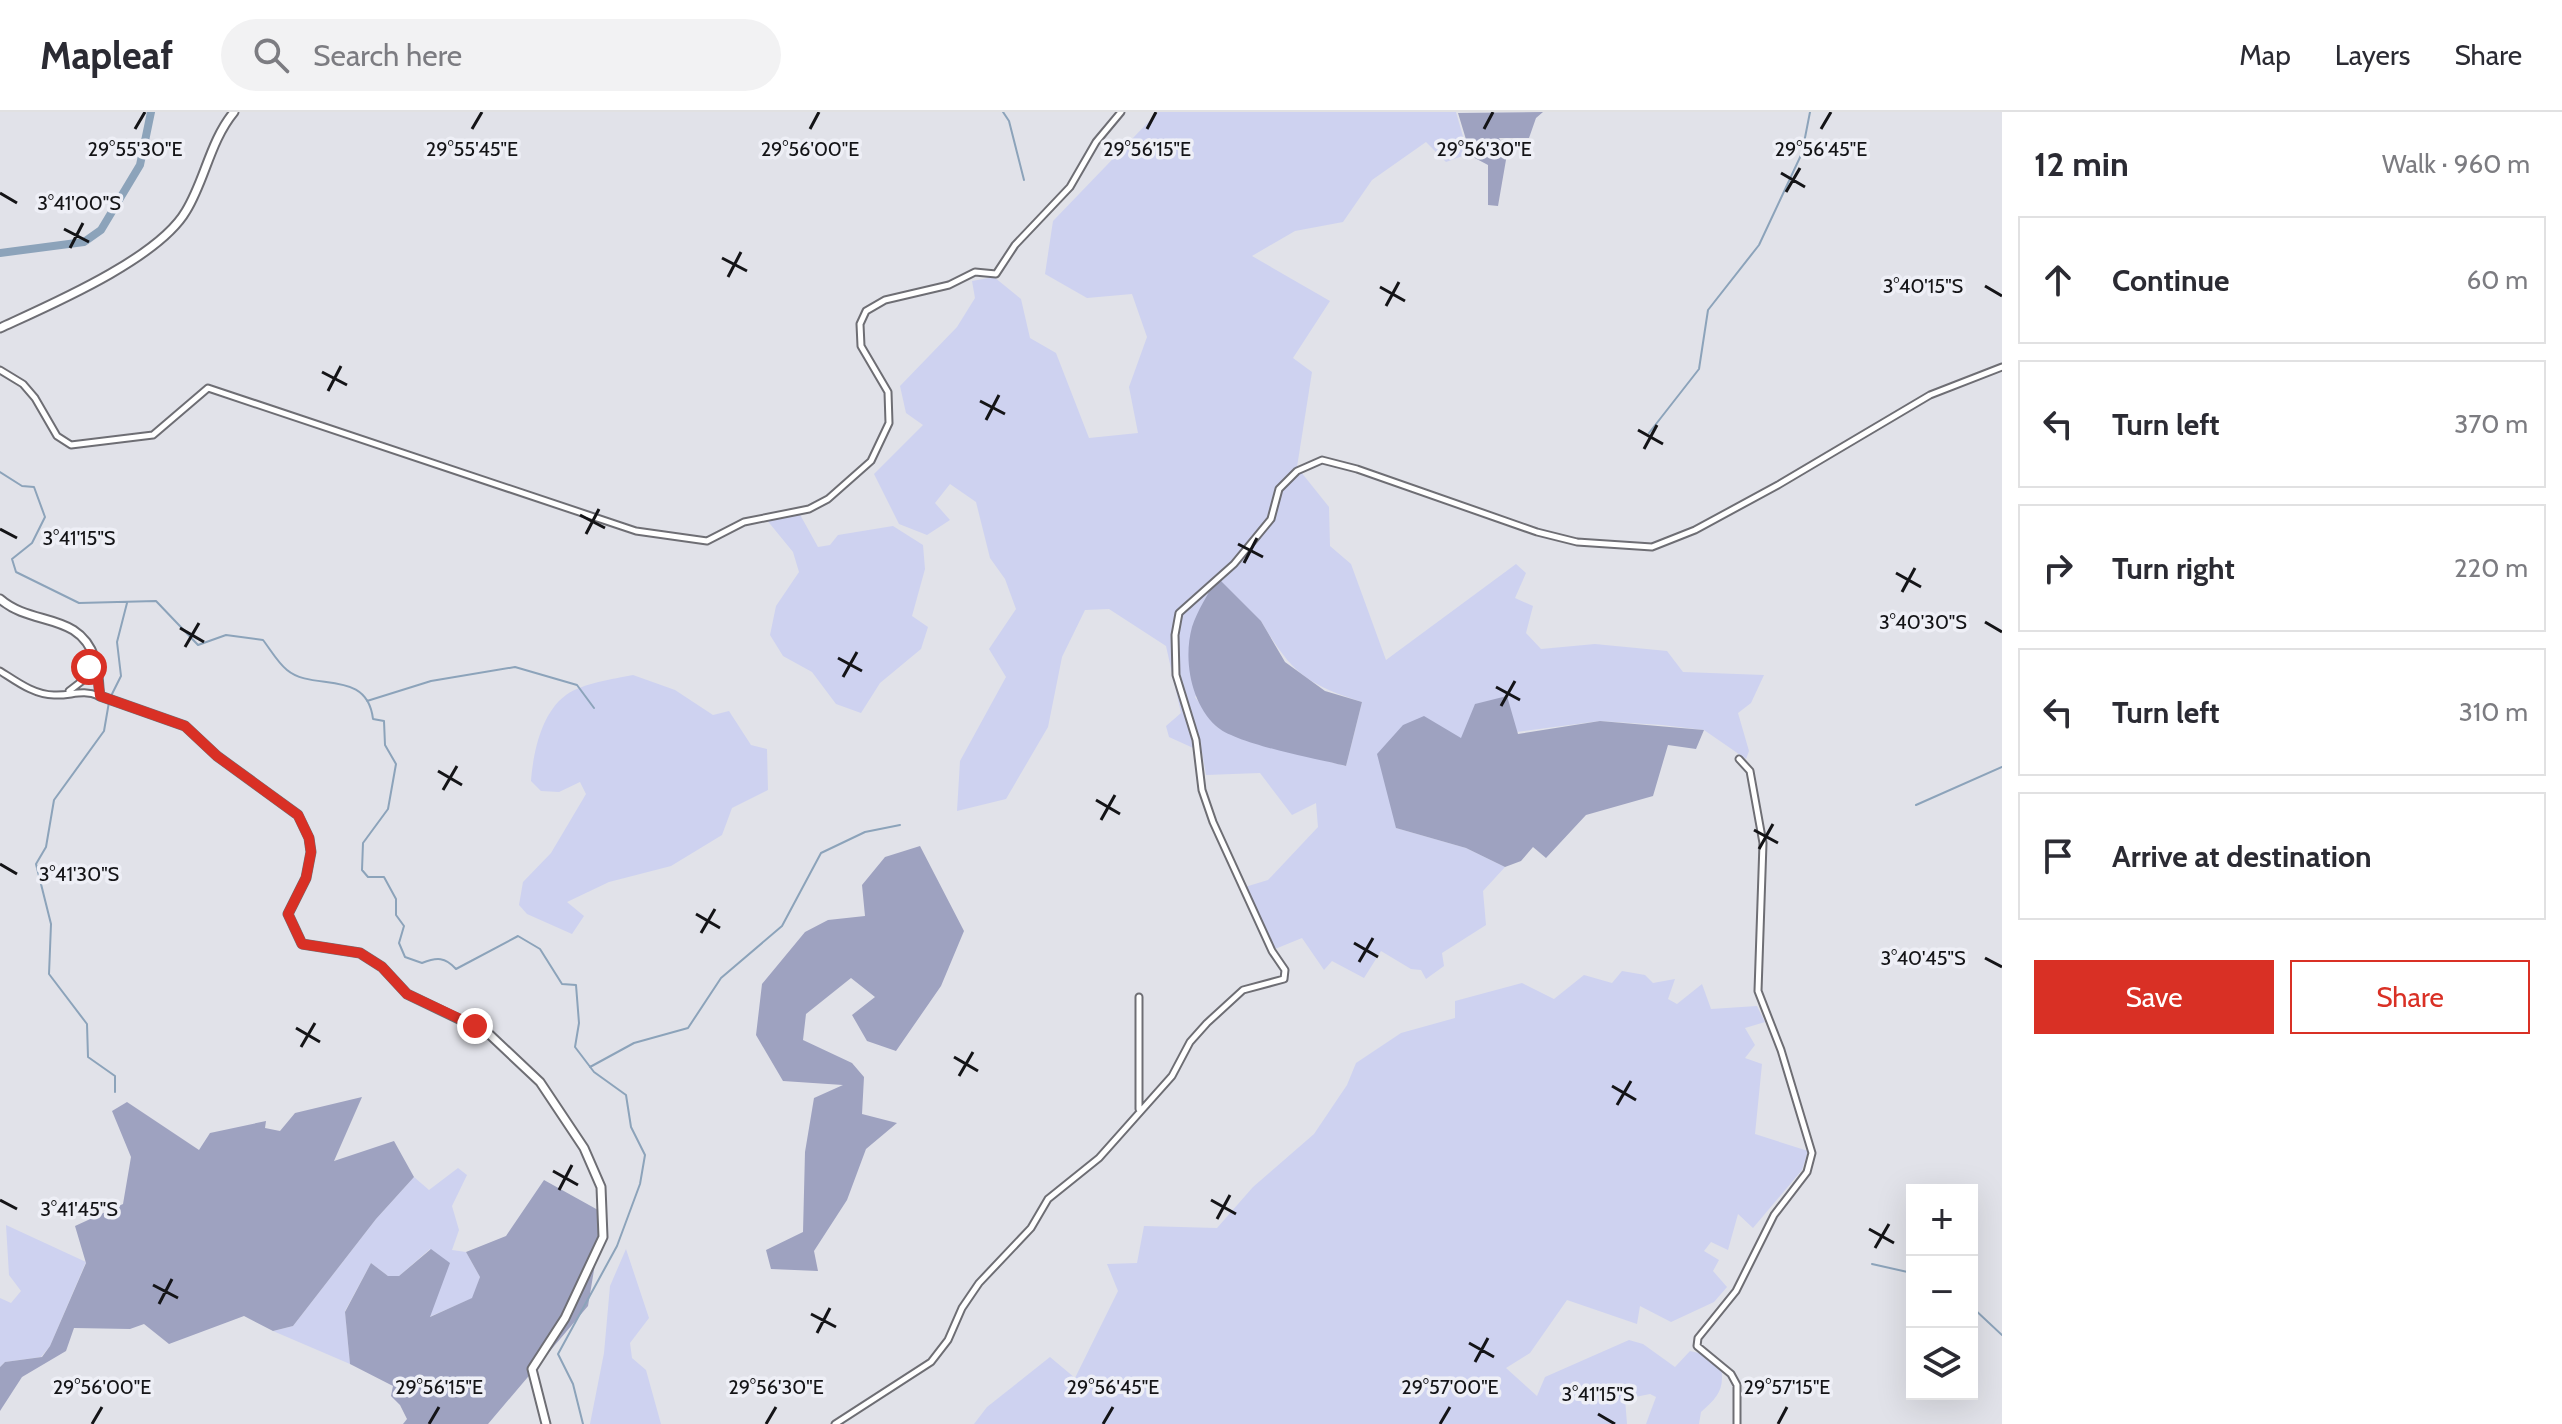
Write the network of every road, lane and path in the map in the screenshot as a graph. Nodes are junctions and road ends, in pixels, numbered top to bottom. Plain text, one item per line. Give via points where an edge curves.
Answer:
1 (234, 112) edge
2 (1121, 112) edge
3 (0, 328) edge
4 (2002, 367) edge
5 (0, 370) edge
6 (0, 599) edge
7 (96, 664) junction
8 (0, 671) edge
9 (69, 692) junction
10 (102, 697) junction
11 (1739, 759) dead end
12 (1139, 997) dead end
13 (1140, 1110) junction
14 (546, 1424) edge
15 (835, 1424) edge
16 (1737, 1424) edge

1 - 3 street via 186,212 165,236 70,296
2 - 5 street via 1070,187 1015,245 996,274 975,272 941,288 885,300 863,315 861,346 882,378 891,413 866,467 817,506 744,522 707,541 636,531 208,388 153,435 71,445 57,436 23,384
4 - 13 street via 1930,395 1778,485 1652,547 1577,542 1537,532 1322,460 1297,471 1279,489 1271,519 1243,553 1179,613 1175,635 1176,675 1202,765 1206,801 1234,871 1285,970 1284,979 1243,990 1225,1006 1190,1042 1172,1076
6 - 7 street via 26,615 68,624 88,645
7 - 9 street
7 - 10 street
8 - 9 street via 38,692
9 - 10 street
10 - 14 street via 185,726 298,815 311,852 306,878 288,914 302,944 360,953 407,994 488,1033 528,1069 577,1137 601,1187 604,1226 586,1279 532,1369
11 - 16 street via 1750,771 1763,835 1758,991 1812,1153 1807,1172 1761,1236 1739,1286 1698,1338 1697,1346 1737,1385
12 - 13 street
13 - 15 street via 1099,1158 1039,1210 1031,1228 979,1283 931,1362

